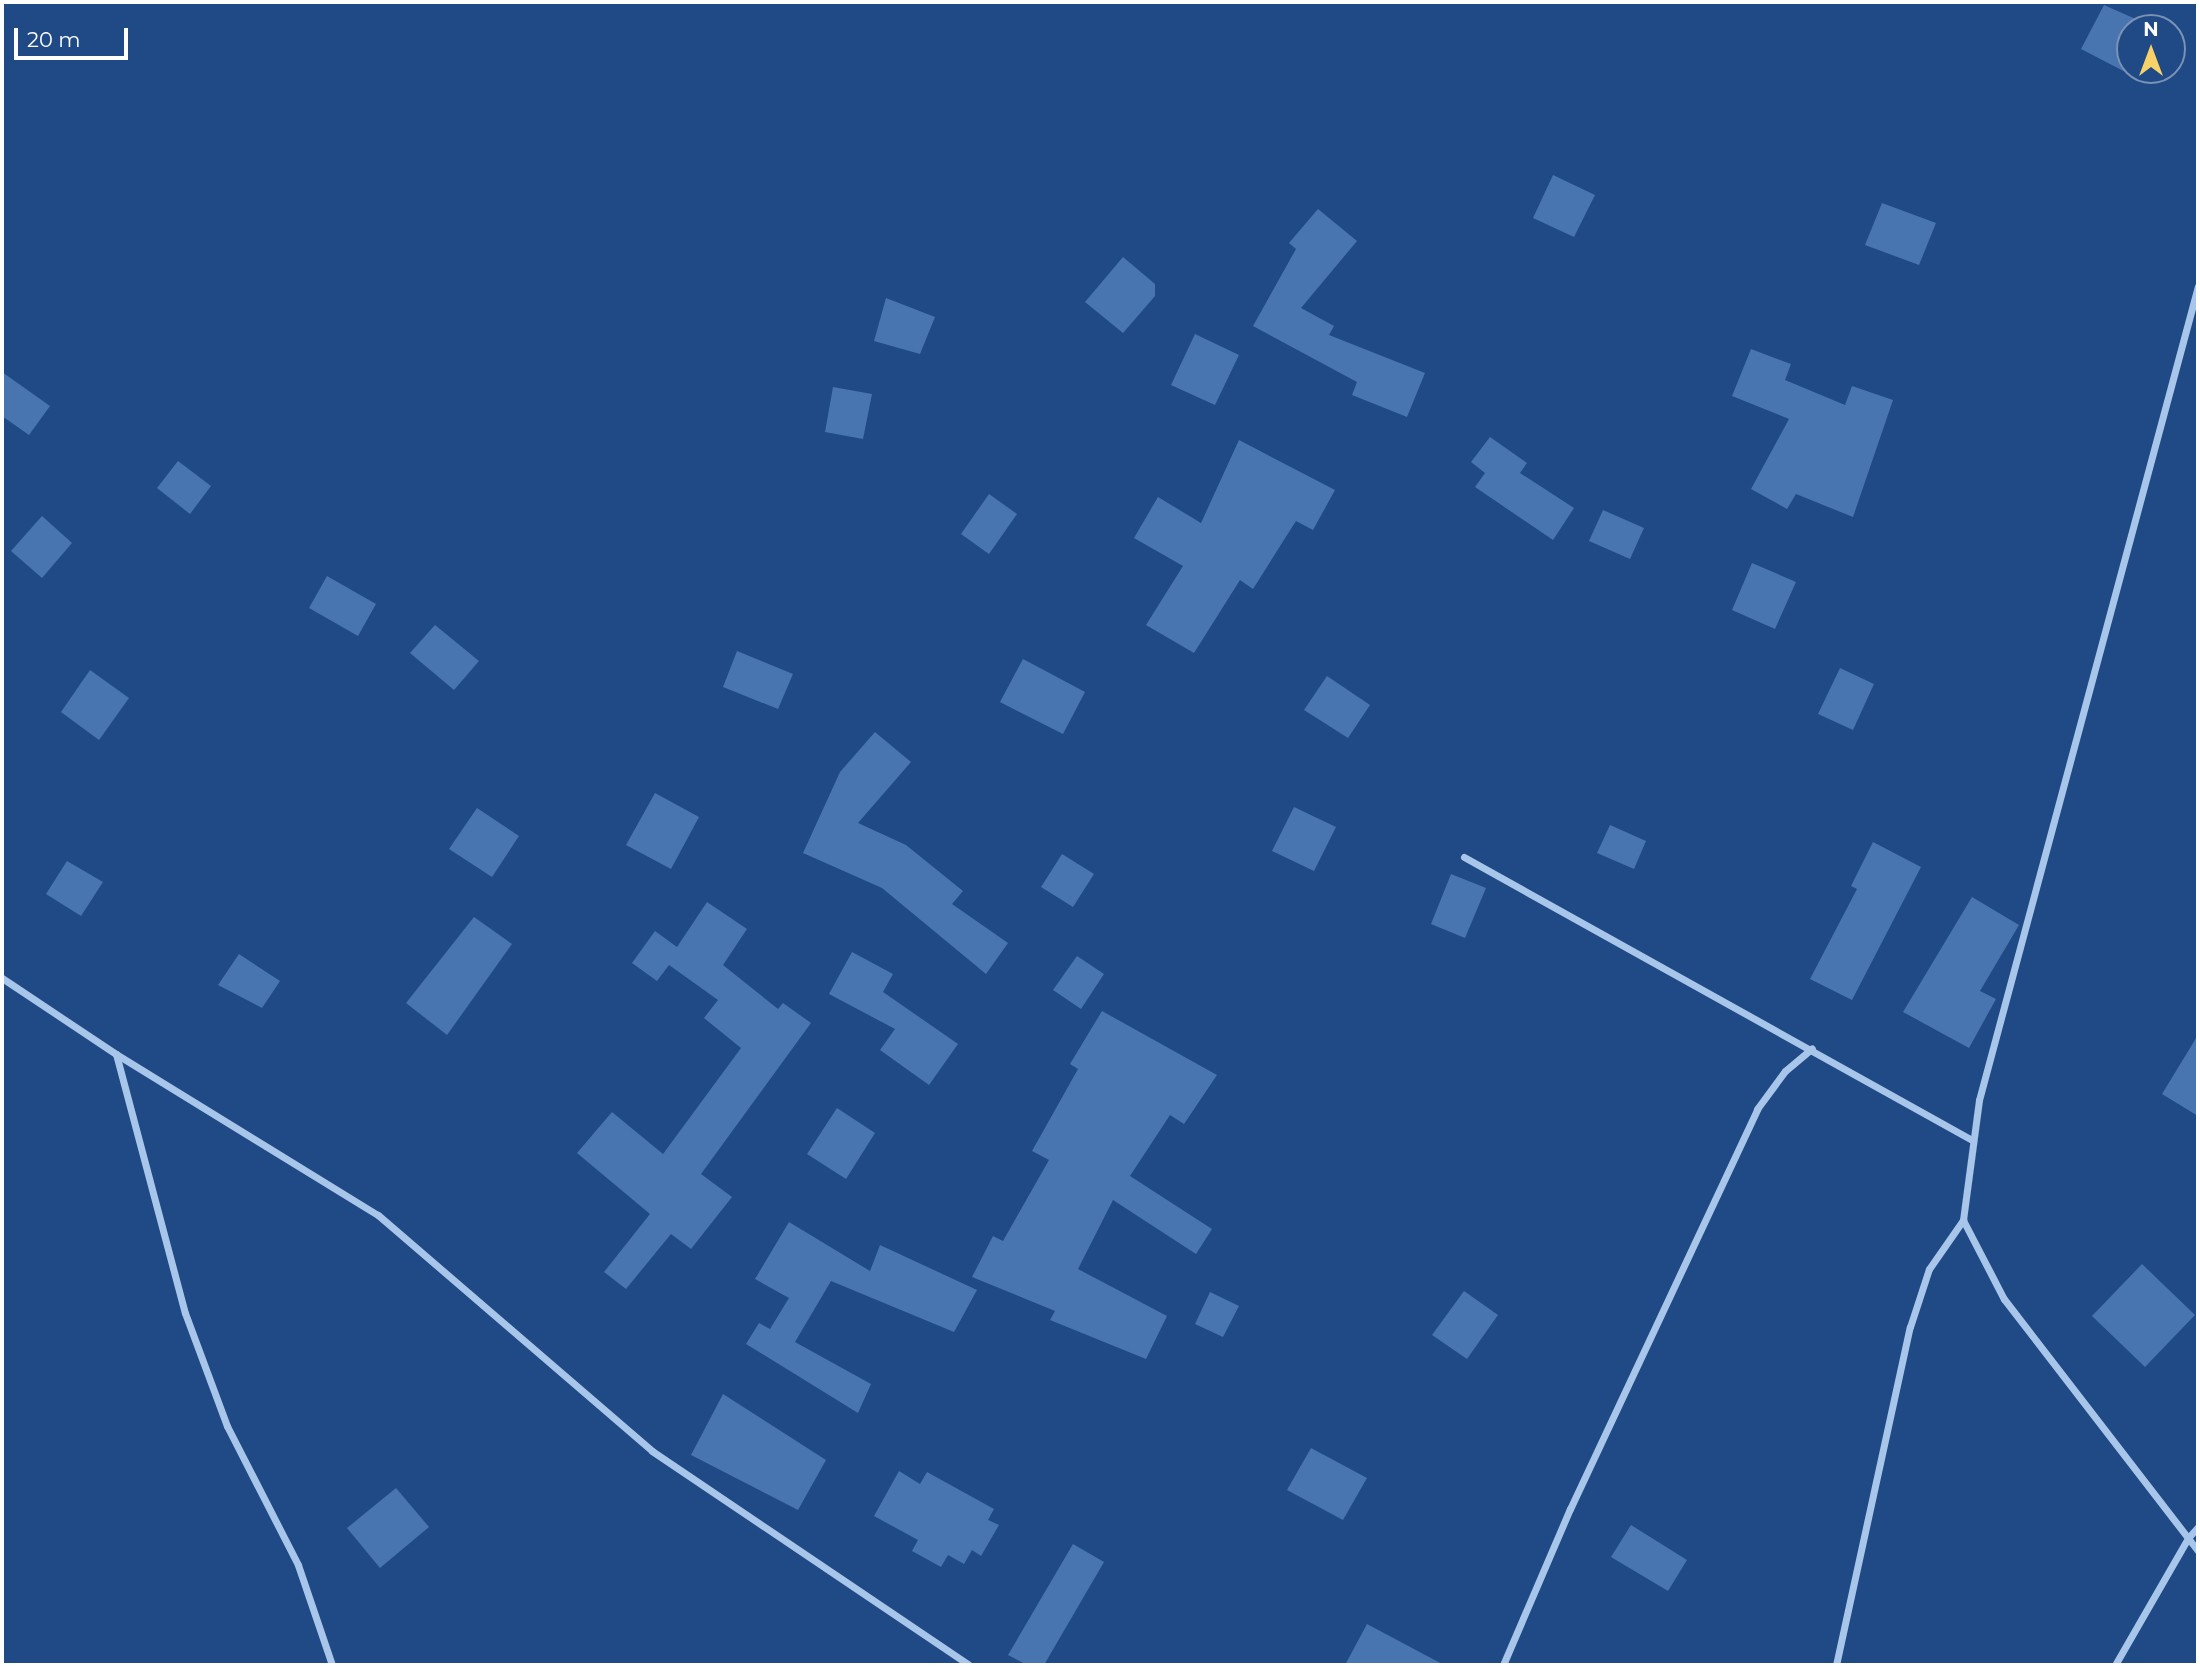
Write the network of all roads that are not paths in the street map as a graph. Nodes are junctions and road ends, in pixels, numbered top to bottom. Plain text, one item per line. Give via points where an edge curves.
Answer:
1 (2198, 286) edge
2 (1464, 857) dead end
3 (2, 978) edge
4 (1812, 1048) junction
5 (116, 1054) junction
6 (1972, 1140) junction
7 (1963, 1220) junction
8 (2198, 1527) edge
9 (2188, 1538) junction
10 (2198, 1550) edge
11 (332, 1665) edge
12 (969, 1665) edge
13 (1503, 1665) edge
14 (1836, 1665) edge
15 (2115, 1665) edge

1 - 6 street
2 - 4 street
3 - 5 street
4 - 6 street
4 - 13 street via 1785,1072 1757,1109 1570,1509
5 - 11 street via 186,1313 227,1426 298,1565
5 - 12 street via 378,1215 652,1451
6 - 7 street
7 - 9 street via 2004,1299
7 - 14 street via 1929,1269 1910,1327
8 - 9 street
9 - 10 street
9 - 15 street

